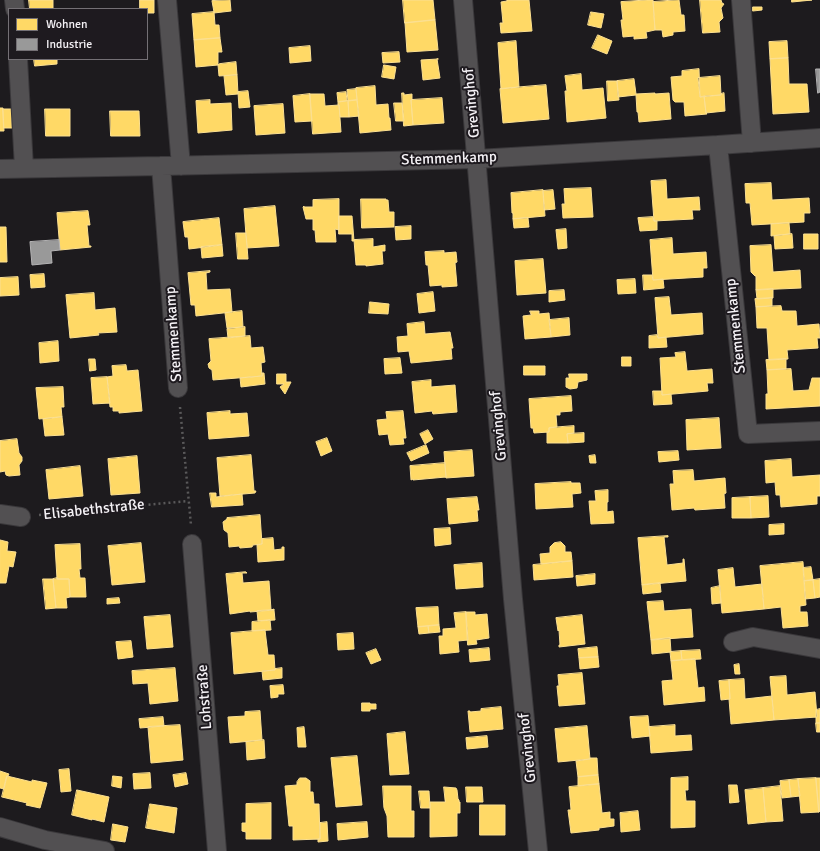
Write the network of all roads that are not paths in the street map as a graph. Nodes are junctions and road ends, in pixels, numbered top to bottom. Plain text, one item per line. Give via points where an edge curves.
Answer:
1 (166, 0) edge
2 (463, 0) edge
3 (740, 0) edge
4 (18, 60) edge
5 (820, 138) edge
6 (752, 143) junction
7 (718, 146) junction
8 (477, 158) junction
9 (161, 166) junction
10 (181, 166) junction
11 (24, 168) junction
12 (0, 169) edge
13 (178, 388) road end
14 (820, 431) edge
15 (0, 514) edge
16 (21, 517) road end
17 (192, 544) road end
18 (733, 642) dead end
19 (820, 649) edge
20 (0, 827) edge
21 (105, 851) edge
22 (217, 851) edge
23 (538, 851) edge

1 - 10 street
2 - 8 street, Grevinghof
3 - 6 street
4 - 11 street
5 - 6 street, Stemmenkamp
6 - 7 street, Stemmenkamp
7 - 8 street, Stemmenkamp
7 - 14 street, Stemmenkamp via 748,434
8 - 10 street, Stemmenkamp
8 - 23 street, Grevinghof via 513,599
9 - 10 street, Stemmenkamp
9 - 11 street, Stemmenkamp
9 - 13 street, Stemmenkamp
11 - 12 street, Stemmenkamp
15 - 16 street, Elisabethstraße
17 - 22 street, Lohstraße
18 - 19 street via 752,637
20 - 21 street via 45,840

